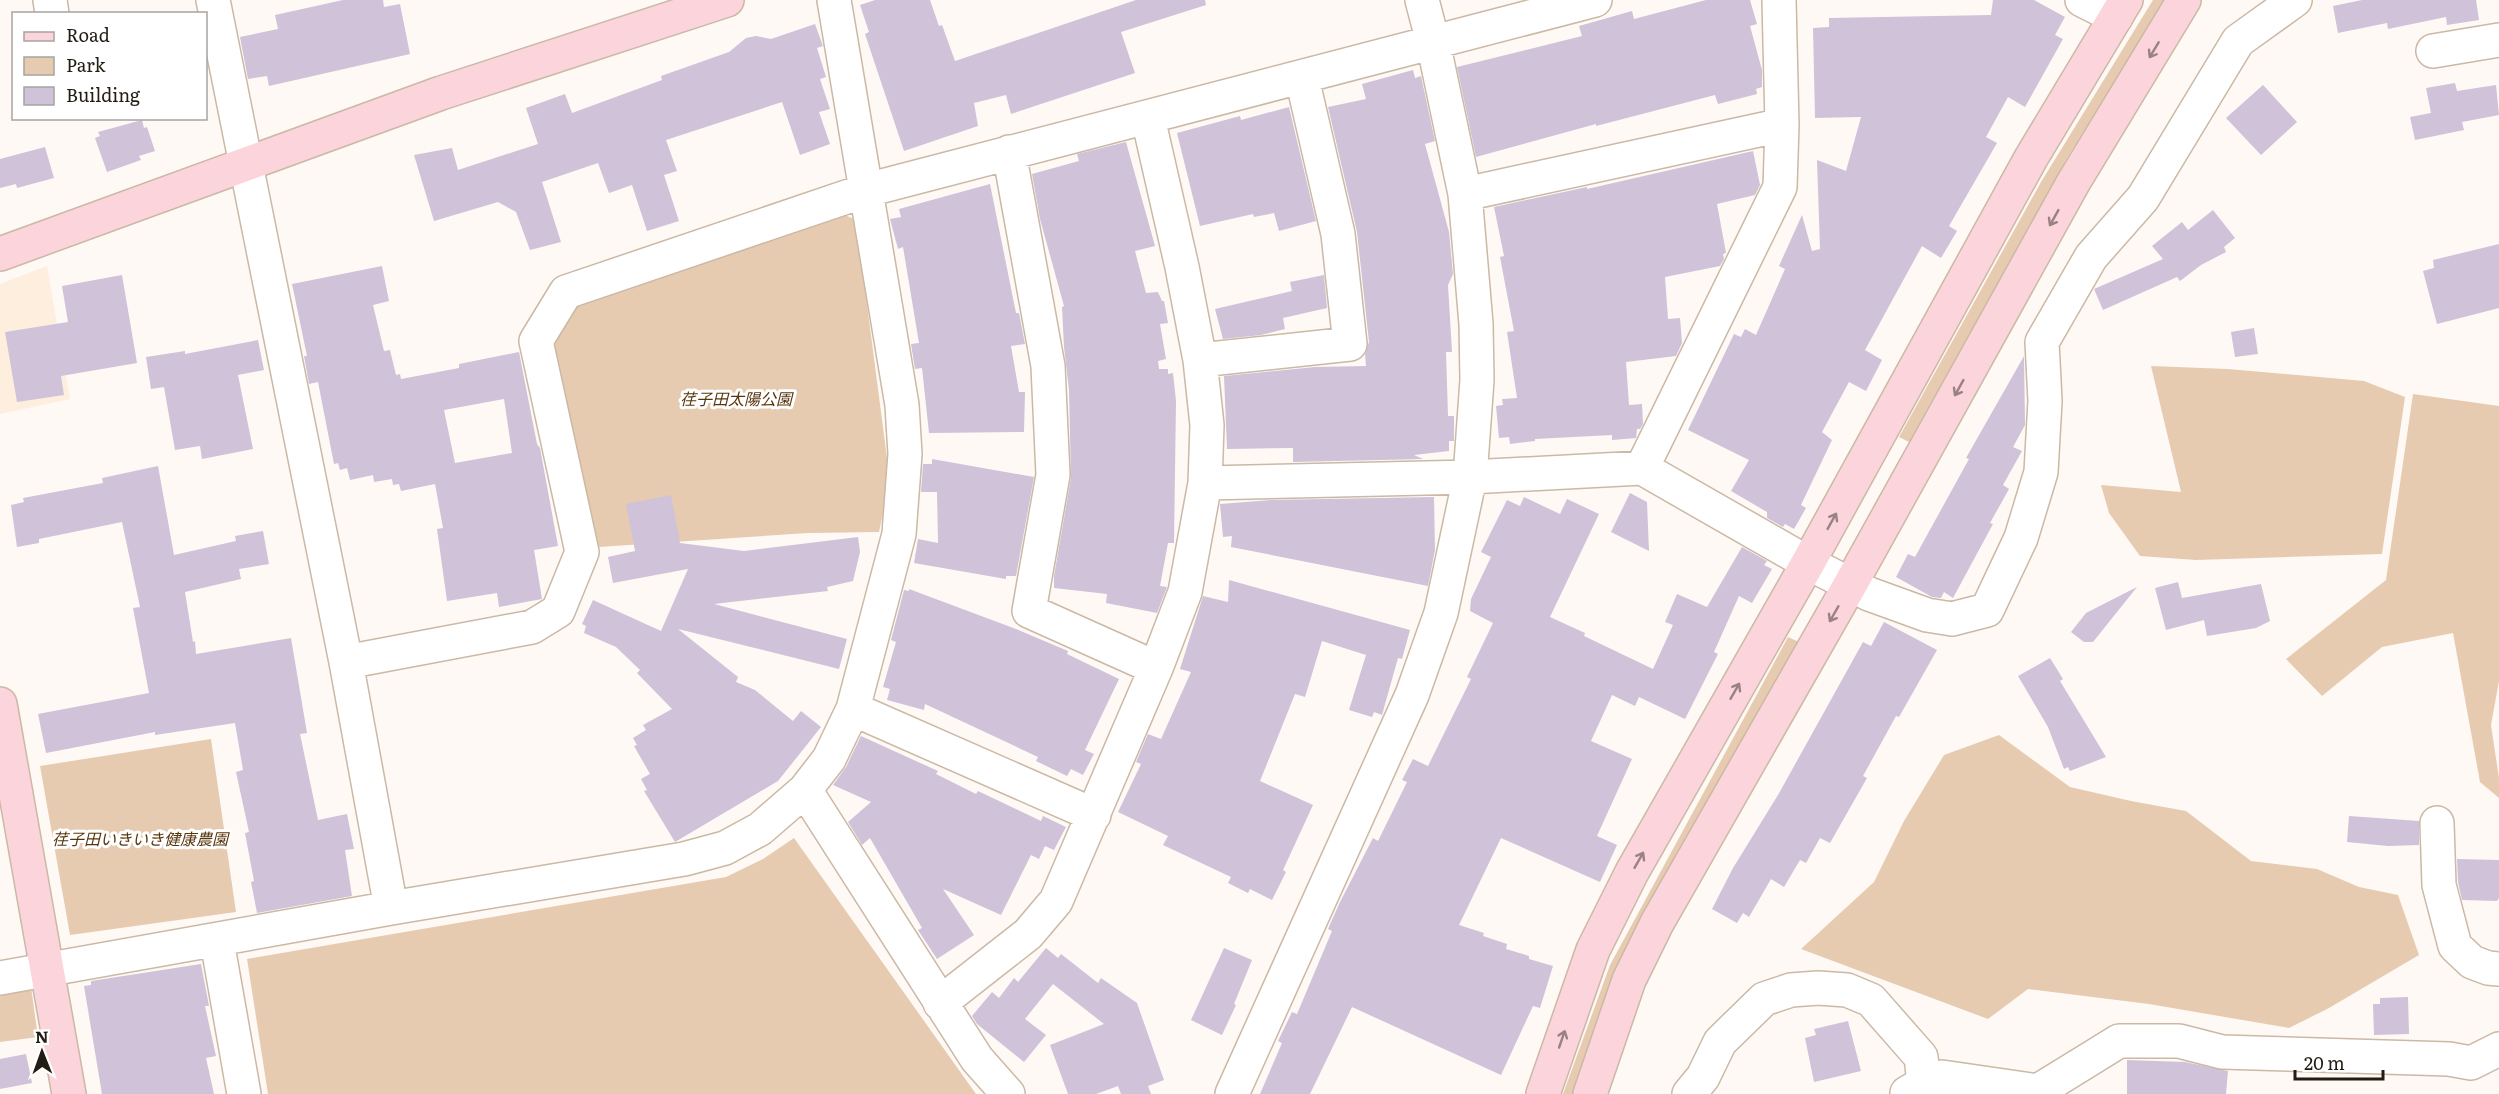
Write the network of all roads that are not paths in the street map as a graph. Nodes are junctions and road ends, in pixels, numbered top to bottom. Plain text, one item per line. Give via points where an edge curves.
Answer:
1 (213, 0) edge
2 (727, 0) edge
3 (834, 0) edge
4 (1422, 0) edge
5 (1595, 0) edge
6 (1779, 0) edge
7 (2082, 0) edge
8 (2184, 0) edge
9 (2295, 0) edge
10 (2121, 9) edge
11 (2499, 40) edge
12 (1433, 42) junction
13 (2433, 51) dead end
14 (215, 68) edge
15 (1302, 78) junction
16 (1148, 118) junction
17 (1782, 125) junction
18 (1009, 152) junction
19 (246, 164) junction
20 (867, 190) junction
21 (1465, 194) junction
22 (0, 254) edge
23 (1200, 360) junction
24 (1642, 468) junction
25 (1470, 477) junction
26 (1204, 483) junction
27 (1808, 563) junction
28 (1850, 585) junction
29 (346, 662) junction
30 (1156, 668) junction
31 (0, 704) edge
32 (853, 709) junction
33 (805, 790) junction
34 (1094, 815) junction
35 (2437, 823) dead end
36 (391, 908) junction
37 (217, 940) junction
38 (2499, 969) edge
39 (47, 970) junction
40 (0, 978) edge
41 (940, 1003) junction
42 (2499, 1048) edge
43 (1915, 1088) edge
44 (69, 1094) edge
45 (244, 1094) edge
46 (1008, 1094) edge
47 (1232, 1094) edge
48 (1543, 1094) edge
49 (1590, 1094) edge
50 (1689, 1094) edge

1 - 14 street
2 - 19 street via 441,93
3 - 20 street
4 - 12 street
5 - 12 street
6 - 17 street
7 - 10 street
8 -> 28 street via 2073,183
9 - 28 street via 2238,41 2143,198 2091,257 2042,342 2041,472 2021,538 1987,610 1952,619 1927,615
27 -> 10 street via 2031,159
11 - 13 street
12 - 15 street
12 - 21 street
14 - 19 street
15 - 16 street
15 - 23 street via 1338,234 1350,344
16 - 18 street
16 - 23 street
17 - 21 street
17 - 24 street via 1780,187
18 - 20 street
18 - 30 street via 1048,366 1053,475 1029,611
19 - 22 street
19 - 29 street
20 - 29 street via 566,292 536,341 582,552 558,611 532,627
20 - 32 street via 902,405 906,454 898,534
21 - 25 street via 1477,380
23 - 26 street via 1207,425
24 - 25 street
24 - 27 street
25 - 26 street
25 - 47 street via 1441,613 1412,695
26 - 30 street via 1185,592
27 - 28 street
48 -> 27 street via 1593,950 1632,872
28 -> 49 street via 1658,923 1629,980
29 - 36 street
30 - 34 street
31 - 39 street
32 - 33 street via 829,759
32 - 34 street
33 - 36 street via 760,829 725,848 684,859
33 - 41 street
34 - 41 street via 1056,900 1028,934
35 - 38 street via 2439,885 2455,946 2472,962
36 - 37 street
37 - 39 street
37 - 45 street
39 - 40 street
39 - 44 street
41 - 46 street via 977,1059
42 - 43 street via 2471,1063 2449,1059 2223,1052 2179,1041 2119,1041 2038,1091 1941,1077
43 - 50 street via 1921,1057 1871,1000 1847,990 1818,988 1791,990 1764,999 1720,1042 1703,1077

